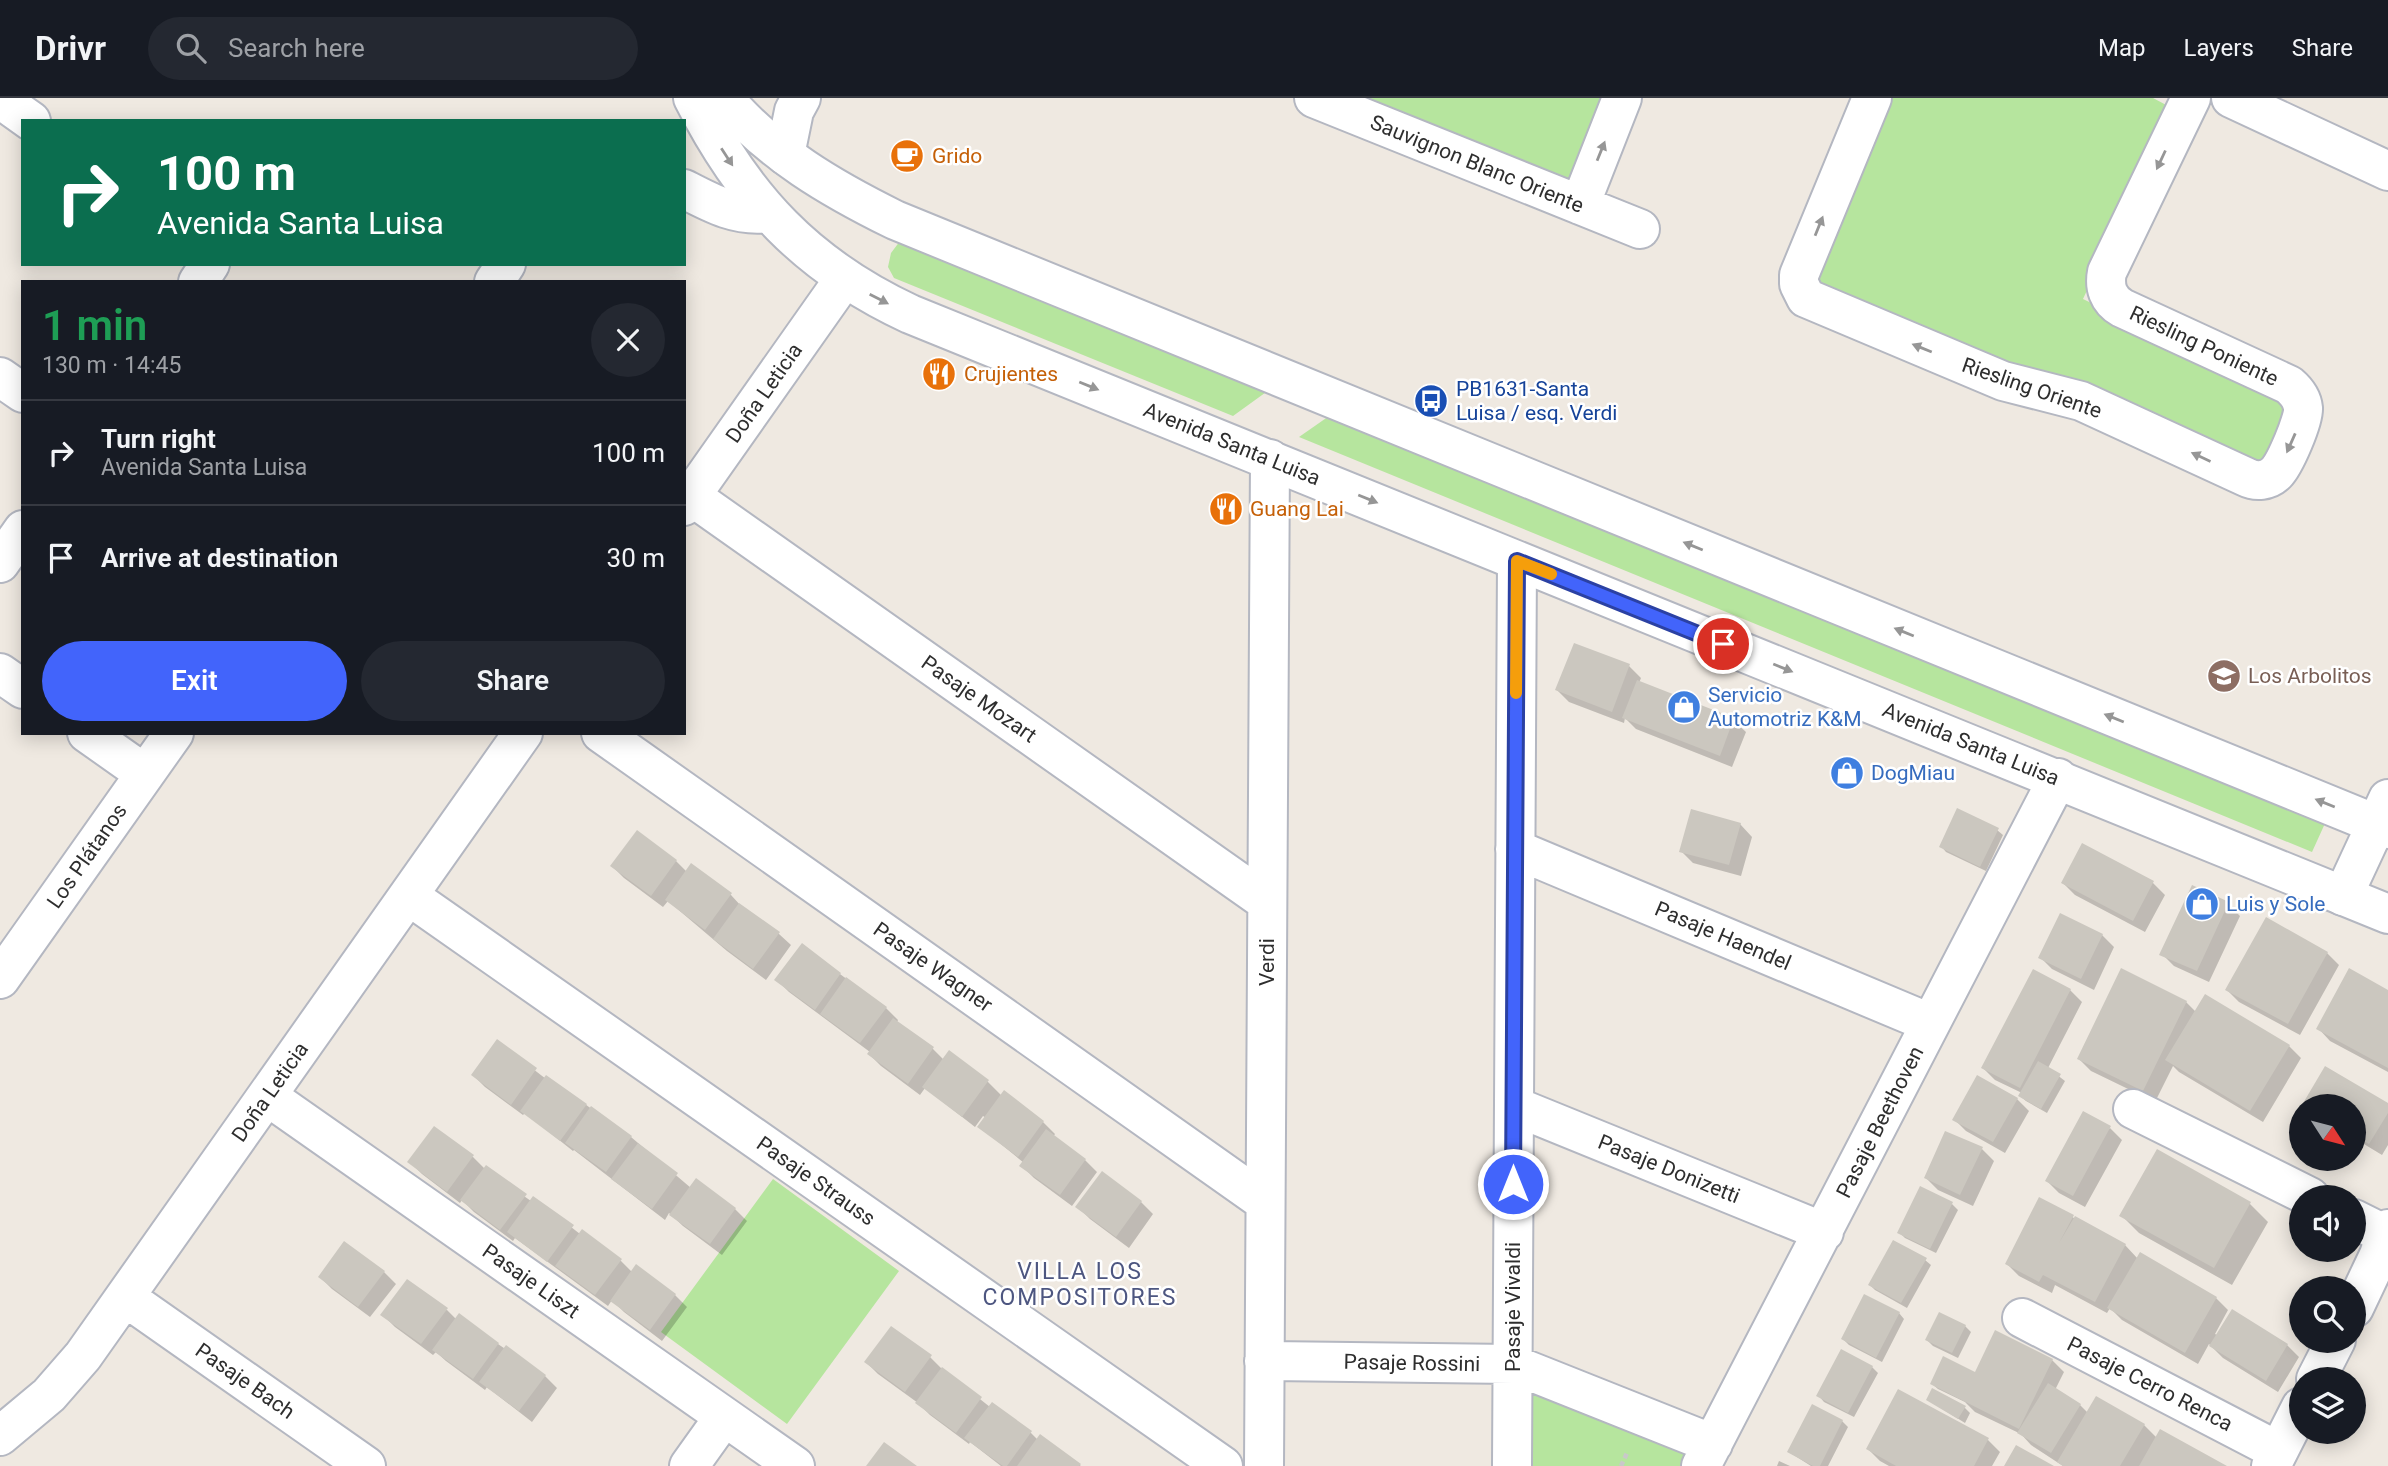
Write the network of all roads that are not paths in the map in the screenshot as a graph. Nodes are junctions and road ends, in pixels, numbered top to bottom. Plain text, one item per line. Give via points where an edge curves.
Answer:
1 (693, 98) edge
2 (724, 98) edge
3 (801, 98) edge
4 (1314, 98) edge
5 (1622, 98) edge
6 (1872, 98) edge
7 (2190, 98) edge
8 (2231, 98) edge
9 (0, 99) edge
10 (28, 119) edge
11 (785, 155) junction
12 (2388, 171) edge
13 (686, 190) edge
14 (1580, 205) junction
15 (768, 213) junction
16 (1640, 229) dead end
17 (844, 279) junction
18 (0, 377) edge
19 (21, 392) edge
20 (2300, 398) joint
21 (1270, 458) junction
22 (688, 501) edge
23 (21, 533) edge
24 (1517, 561) junction
25 (0, 563) edge
26 (0, 673) edge
27 (21, 688) edge
28 (90, 735) edge
29 (173, 735) edge
30 (522, 735) edge
31 (604, 735) edge
32 (145, 774) junction
33 (2058, 778) junction
34 (2384, 818) edge
35 (1515, 849) junction
36 (409, 896) junction
37 (2343, 896) junction
38 (1267, 902) junction
39 (2388, 914) edge
40 (0, 979) edge
41 (1930, 1023) junction
42 (267, 1096) junction
43 (1514, 1107) junction
44 (2133, 1109) dead end
45 (2289, 1187) edge
46 (1265, 1202) junction
47 (2376, 1228) edge
48 (1824, 1232) junction
49 (2366, 1283) edge
50 (125, 1297) junction
51 (2022, 1318) dead end
52 (1264, 1362) junction
53 (1513, 1364) junction
54 (724, 1417) junction
55 (2289, 1430) edge
56 (0, 1436) edge
57 (1707, 1455) edge
58 (2274, 1458) edge
59 (366, 1466) edge
60 (689, 1466) edge
61 (794, 1466) edge
62 (1223, 1466) edge
63 (1264, 1466) edge
64 (1512, 1466) edge

1 -> 15 street, Avenida Santa Luisa via 728,160
2 - 11 street
3 - 11 street
4 - 14 street, Sauvignon Blanc Oriente
14 -> 5 street
20 -> 6 street, Riesling Oriente via 2301,420 2280,468 2270,477 2253,480 2081,401 1990,376 1806,298 1799,275
7 -> 20 street, Riesling Poniente via 2107,272 2108,293 2122,308 2288,386
8 - 12 street
9 - 10 street
34 -> 11 street via 906,225 850,198
13 - 15 street via 737,212
14 - 16 street, Sauvignon Blanc Oriente
15 - 17 street, Avenida Santa Luisa
17 -> 21 street, Avenida Santa Luisa via 910,314
17 - 22 street, Doña Leticia
18 - 19 street
21 -> 24 street, Avenida Santa Luisa
21 - 38 street, Verdi
22 - 38 street, Pasaje Mozart
23 - 25 street
24 -> 33 street, Avenida Santa Luisa
24 - 35 street, Pasaje Vivaldi
26 - 27 street
28 - 32 street
29 - 32 street, Los Plátanos
30 - 36 street, Doña Leticia
31 - 46 street, Pasaje Wagner
32 - 40 street, Los Plátanos
33 - 37 street, Avenida Santa Luisa
33 - 41 street, Pasaje Beethoven
34 - 37 street
35 - 41 street, Pasaje Haendel
35 - 43 street, Pasaje Vivaldi
36 - 42 street, Doña Leticia
36 - 62 street, Pasaje Strauss
37 - 39 street, Avenida Santa Luisa
38 - 46 street, Verdi
41 - 48 street, Pasaje Beethoven
42 - 50 street, Doña Leticia
42 - 54 street, Pasaje Liszt
43 - 48 street, Pasaje Donizetti
43 - 53 street, Pasaje Vivaldi
44 - 45 street
46 - 52 street, Verdi
47 - 49 street via 2379,1255
48 - 57 street, Pasaje Beethoven
50 - 56 street, Doña Leticia via 67,1376
50 - 59 street, Pasaje Bach
51 - 58 street, Pasaje Cerro Renca
52 - 53 street, Pasaje Rossini
52 - 63 street, Verdi
53 - 57 street, Pasaje Rossini
53 - 64 street, Pasaje Vivaldi
54 - 60 street
54 - 61 street, Pasaje Liszt
55 - 58 street

